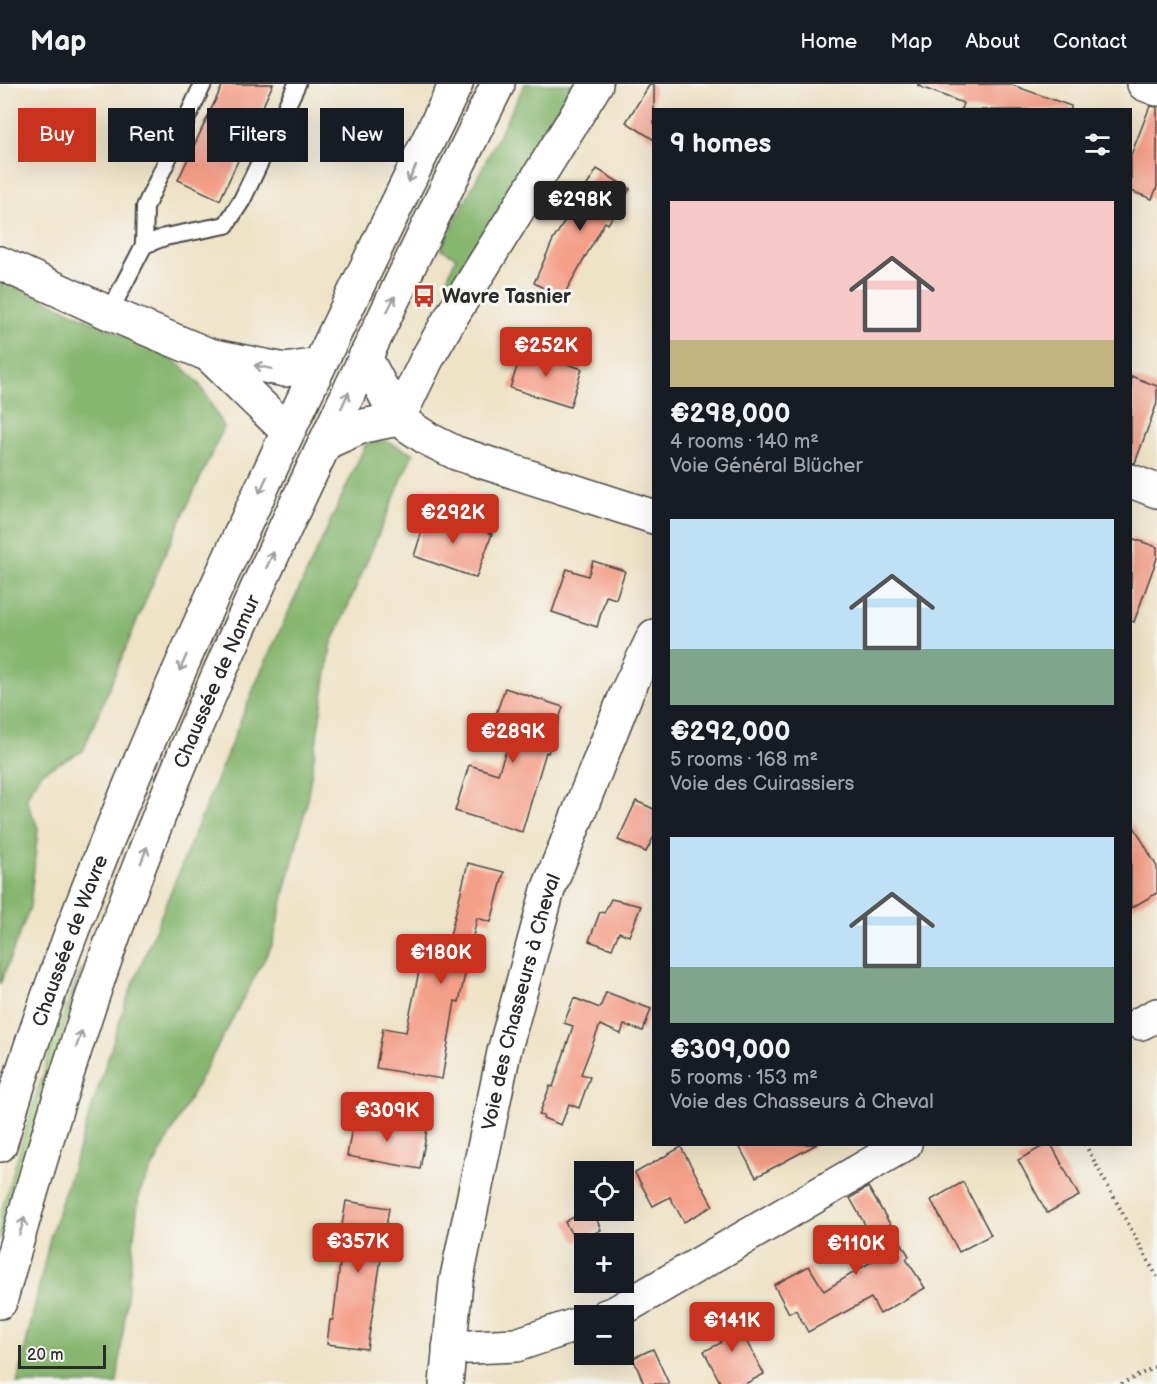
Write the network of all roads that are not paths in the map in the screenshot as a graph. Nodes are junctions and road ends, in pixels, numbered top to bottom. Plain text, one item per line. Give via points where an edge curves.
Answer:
1 (203, 84) edge
2 (297, 84) edge
3 (456, 84) edge
4 (498, 84) edge
5 (596, 84) edge
6 (1144, 84) edge
7 (1157, 89) edge
8 (144, 245) junction
9 (0, 263) edge
10 (109, 313) junction
11 (209, 355) junction
12 (365, 357) junction
13 (318, 365) junction
14 (398, 419) junction
15 (287, 431) junction
16 (325, 442) junction
17 (1132, 481) edge
18 (1157, 491) edge
19 (652, 517) edge
20 (652, 640) edge
21 (150, 739) joint
22 (0, 1145) edge
23 (902, 1146) edge
24 (0, 1302) edge
25 (627, 1305) edge
26 (574, 1326) edge
27 (449, 1347) junction
28 (446, 1384) edge

1 - 8 lane via 145,207
2 - 8 lane via 242,200 226,225
3 -> 13 main road, Chaussée de Namur
12 -> 4 main road, Chaussée de Namur
5 - 14 main road via 426,359
6 - 7 main road
8 - 10 lane
9 - 10 main road
10 - 11 main road
13 -> 11 main road via 285,370
11 - 15 main road
12 - 14 main road
16 -> 12 main road, Chaussée de Namur
13 - 15 main road, Chaussée de Namur
14 - 16 main road via 363,426
14 - 19 main road via 456,453
15 -> 21 main road, Chaussée de Namur
24 -> 16 main road, Chaussée de Namur via 67,1076 125,905 220,669
17 - 18 main road
20 - 27 main road, Voie des Chasseurs à Cheval via 627,692 548,890 504,1052 456,1282
21 - 22 main road, Chaussée de Wavre via 71,935
23 - 25 main road
26 - 27 main road via 516,1345
27 - 28 main road, Voie des Chasseurs à Cheval

